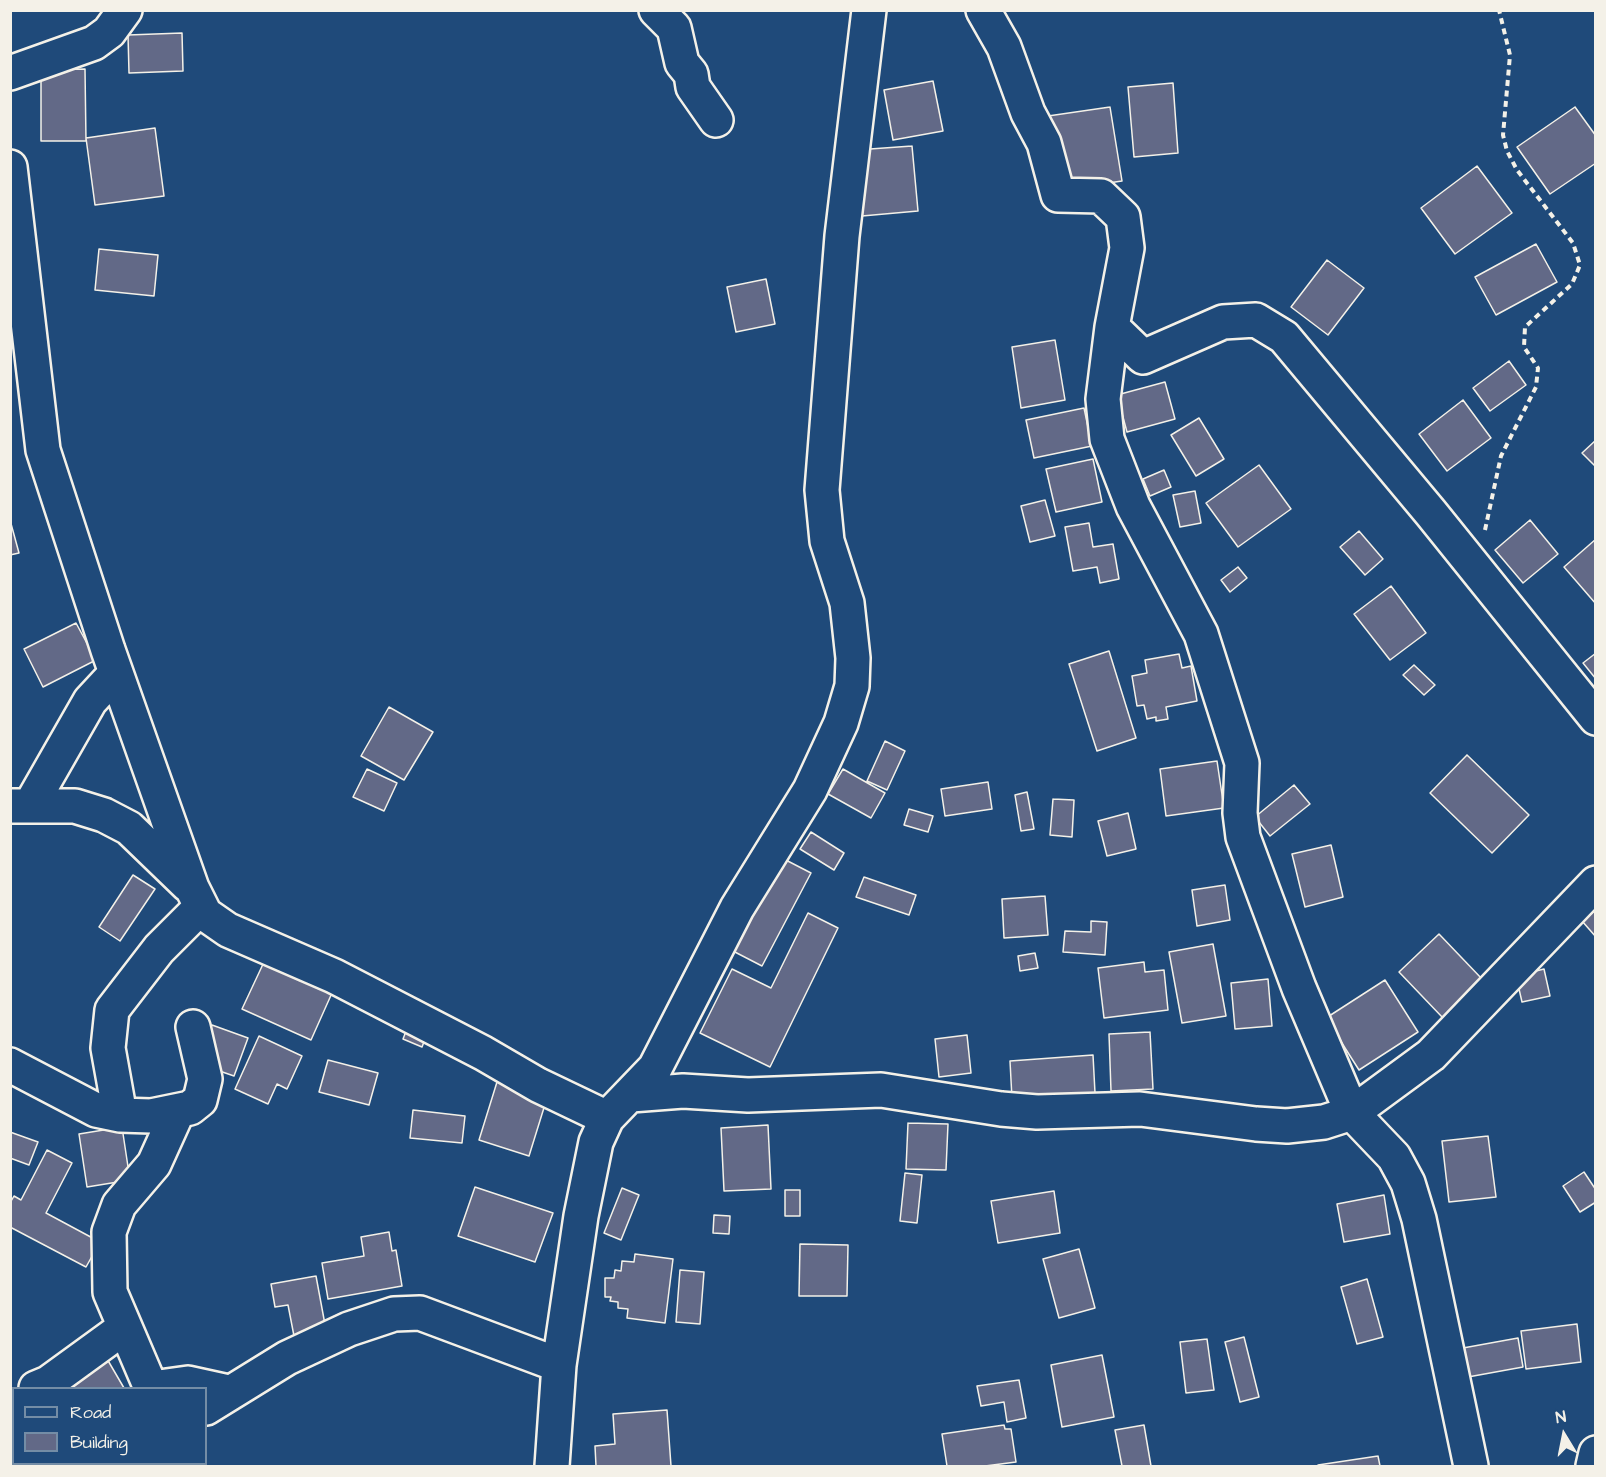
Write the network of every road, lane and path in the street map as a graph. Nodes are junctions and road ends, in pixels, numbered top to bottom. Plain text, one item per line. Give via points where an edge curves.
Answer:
1 (125, 10) edge
2 (656, 10) edge
3 (870, 10) edge
4 (983, 10) edge
5 (1499, 10) edge
6 (10, 73) edge
7 (716, 120) dead end
8 (10, 167) edge
9 (1112, 327) junction
10 (1478, 571) junction
11 (116, 673) junction
12 (1596, 718) edge
13 (20, 806) edge
14 (1596, 883) edge
15 (197, 898) junction
16 (194, 1027) dead end
17 (10, 1065) edge
18 (631, 1095) junction
19 (178, 1110) junction
20 (1352, 1113) junction
21 (120, 1115) junction
22 (607, 1118) junction
23 (125, 1327) junction
24 (560, 1365) junction
25 (40, 1387) edge
26 (151, 1387) edge
27 (164, 1387) edge
28 (195, 1387) edge
29 (217, 1400) edge
30 (1596, 1453) edge
31 (552, 1467) edge
32 (1472, 1467) edge
33 (1593, 1467) edge

1 - 6 street via 94,44
2 - 7 street via 674,28 682,63
3 - 18 street via 842,236 822,490 827,541 847,603 852,686 841,723 810,790 737,908 655,1068
4 - 9 street via 1004,47 1028,113 1044,143 1058,195 1101,196 1123,217 1127,248
5 - 10 path via 1510,55 1503,135 1507,151 1516,170 1573,243 1580,265 1572,284 1525,327 1524,346 1538,368 1536,387 1501,456
8 - 11 street via 43,450
9 - 10 street via 1143,357 1223,322 1256,320 1284,337
9 - 20 street via 1103,399 1107,439 1133,506 1201,634 1242,763 1240,813 1248,855
10 - 12 street
11 - 13 street via 90,701
11 - 15 street
13 - 15 street via 75,806 129,828
14 - 20 street via 1431,1055
15 - 21 street via 112,1010 108,1048
15 - 22 street via 205,914 228,930 334,976
16 - 19 street via 205,1079 200,1100 190,1108
17 - 21 street via 96,1110
18 - 20 street via 881,1090 1001,1109 1160,1110 1287,1126 1324,1122
18 - 22 street
19 - 21 street via 152,1116
19 - 23 street via 154,1164 119,1205 109,1232 110,1292
20 - 32 street via 1394,1157 1408,1183
22 - 24 street via 596,1142 581,1216
23 - 25 street
23 - 26 street
24 - 29 street via 420,1313 394,1314 349,1329 286,1358
24 - 31 street
27 - 28 street via 188,1383
30 - 33 street

